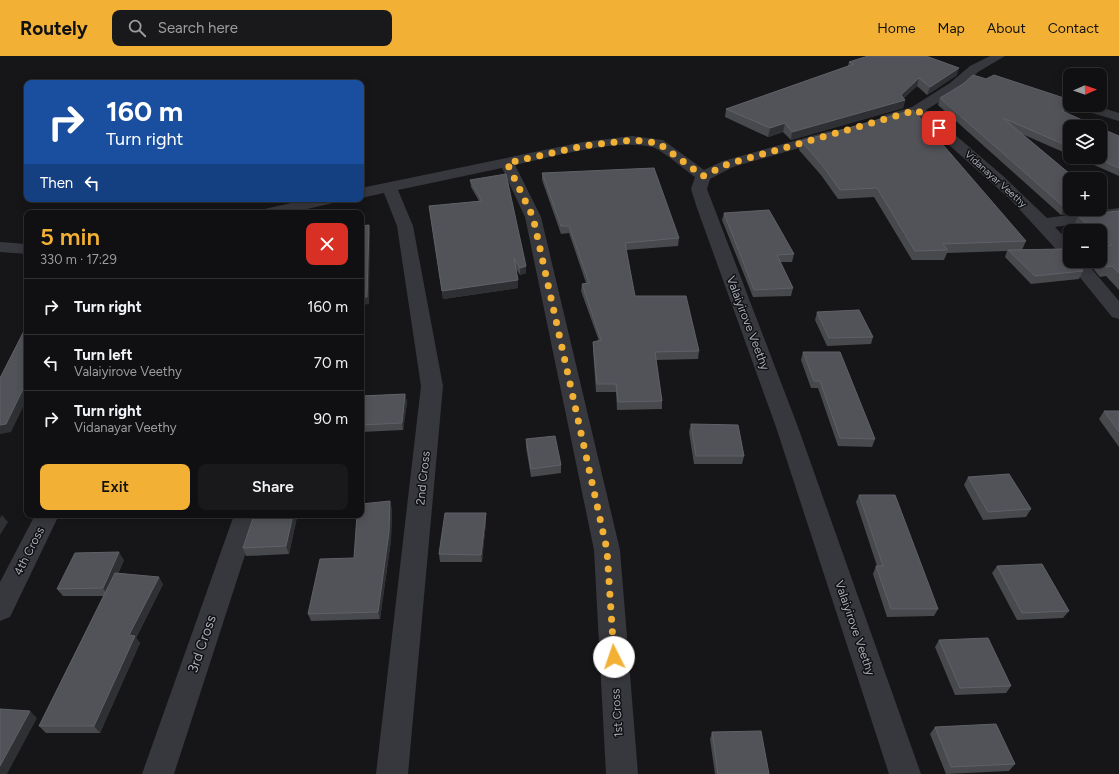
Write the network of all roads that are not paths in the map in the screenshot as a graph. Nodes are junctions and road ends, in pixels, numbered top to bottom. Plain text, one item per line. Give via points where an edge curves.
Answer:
1 (998, 56) edge
2 (917, 110) junction
3 (1103, 112) edge
4 (1119, 117) edge
5 (507, 163) junction
6 (703, 176) junction
7 (389, 187) junction
8 (364, 192) edge
9 (326, 202) edge
10 (315, 208) edge
11 (295, 210) edge
12 (1119, 213) edge
13 (1044, 223) junction
14 (1063, 246) edge
15 (0, 247) edge
16 (24, 249) edge
17 (1082, 268) edge
18 (1119, 313) edge
19 (46, 518) edge
20 (245, 518) edge
21 (0, 609) edge
22 (158, 774) edge
23 (392, 774) edge
24 (622, 774) edge
25 (905, 774) edge

1 - 2 street via 981,71
2 - 6 street via 728,164
2 - 13 street, Vidanayar Veethy via 983,164
3 - 4 street
5 - 6 street via 583,146 632,140 658,143
5 - 7 street
5 - 24 street, 1st Cross via 533,217 607,550
6 - 25 street, Valaiyirove Veethy via 699,189 705,208 786,427
7 - 8 street
7 - 23 street, 2nd Cross via 405,226 432,386
9 - 10 street
10 - 11 street
12 - 13 street
13 - 14 street, Vidanayar Veethy
15 - 16 street
17 - 18 street
19 - 21 street, 4th Cross
20 - 22 street, 3rd Cross

